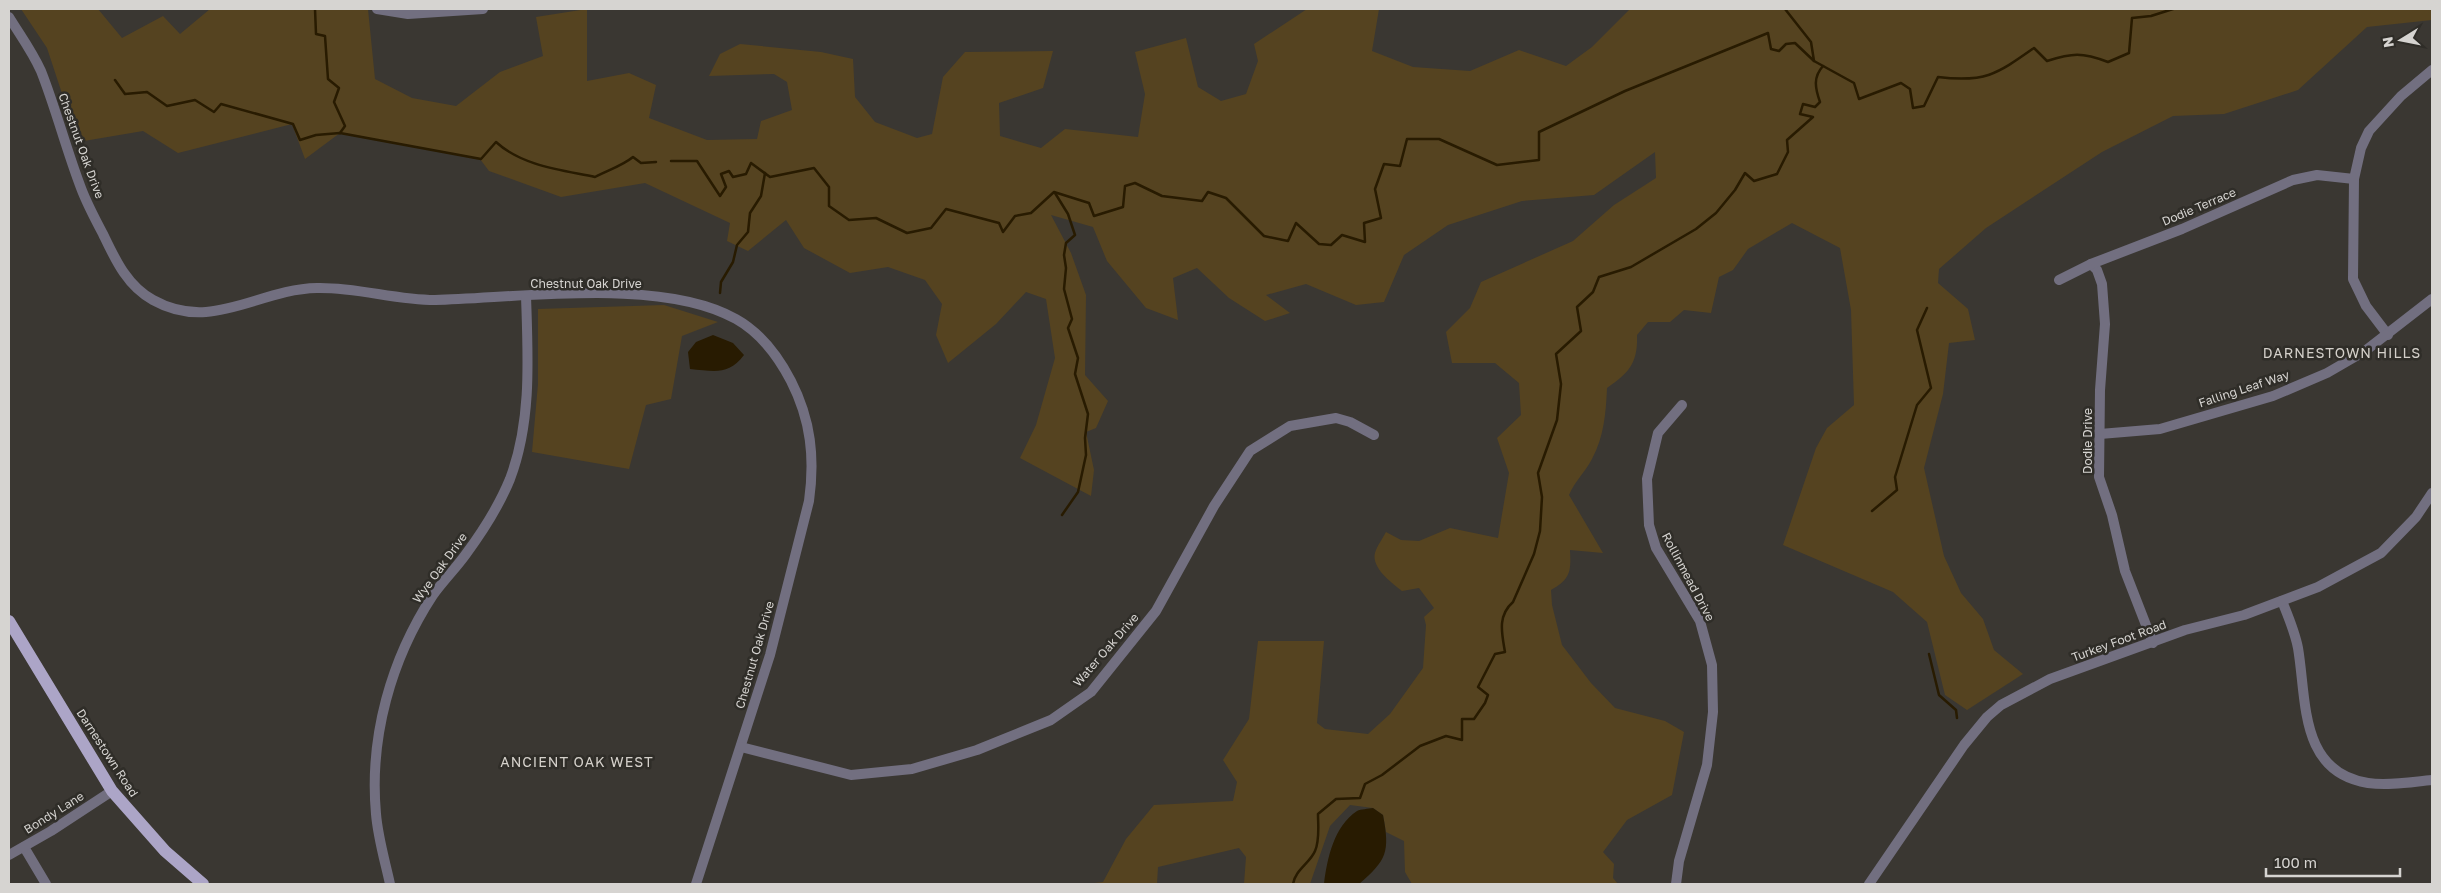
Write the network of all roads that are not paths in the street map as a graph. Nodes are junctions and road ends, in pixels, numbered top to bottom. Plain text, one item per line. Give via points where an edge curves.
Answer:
1 (377, 9) edge
2 (483, 9) edge
3 (431, 11) edge
4 (9, 17) edge
5 (2432, 70) edge
6 (2354, 179) junction
7 (2091, 264) junction
8 (2059, 280) dead end
9 (526, 296) junction
10 (2432, 299) edge
11 (2388, 335) junction
12 (1682, 405) dead end
13 (1374, 434) dead end
14 (2100, 434) junction
15 (2432, 493) edge
16 (2282, 601) junction
17 (9, 621) edge
18 (2153, 643) junction
19 (741, 747) junction
20 (2432, 780) edge
21 (112, 791) junction
22 (24, 847) junction
23 (9, 855) edge
24 (46, 884) edge
25 (202, 884) edge
26 (390, 884) edge
27 (696, 884) edge
28 (1676, 884) edge
29 (1870, 884) edge

1 - 3 street via 408,14
2 - 3 street
4 - 9 street, Chestnut Oak Drive via 41,71 82,190 118,266 139,290 153,300 193,313 218,312 285,292 316,288 431,300
5 - 6 street via 2401,96 2369,131 2361,148
6 - 7 street, Dodie Terrace via 2317,175 2293,180
6 - 11 street via 2353,279 2366,306
7 - 8 street, Dodie Terrace
7 - 14 street, Dodie Drive via 2102,284 2105,324
9 - 19 street, Chestnut Oak Drive via 638,294 710,307 736,319 760,336 782,363 802,401 812,444 809,501 771,652
9 - 26 street, Wye Oak Drive via 528,370 524,425 510,479 489,521 412,629 394,671 382,715 376,760 376,812 378,836
10 - 11 street, Falling Leaf Way
11 - 14 street, Falling Leaf Way via 2327,373 2273,396 2160,429
12 - 28 street, Rollinmead Drive via 1658,433 1647,479 1649,525 1656,548 1700,621 1712,665 1713,712 1708,765 1679,861
13 - 19 street, Water Oak Drive via 1336,418 1290,426 1250,451 1214,506 1156,611 1091,692 1051,720 977,750 912,769 850,775
14 - 18 street, Dodie Drive via 2099,477 2125,571
15 - 16 street, Turkey Foot Road via 2416,517 2381,553 2318,587
16 - 18 street, Turkey Foot Road
16 - 20 street via 2297,646 2309,734 2329,766 2347,777 2367,783
17 - 21 main road, Darnestown Road
18 - 29 street, Turkey Foot Road via 2050,679 2001,704 1964,745
19 - 27 street, Chestnut Oak Drive
21 - 22 street, Bondy Lane
21 - 25 main road, Darnestown Road via 165,851
22 - 23 street, Bondy Lane
22 - 24 street

